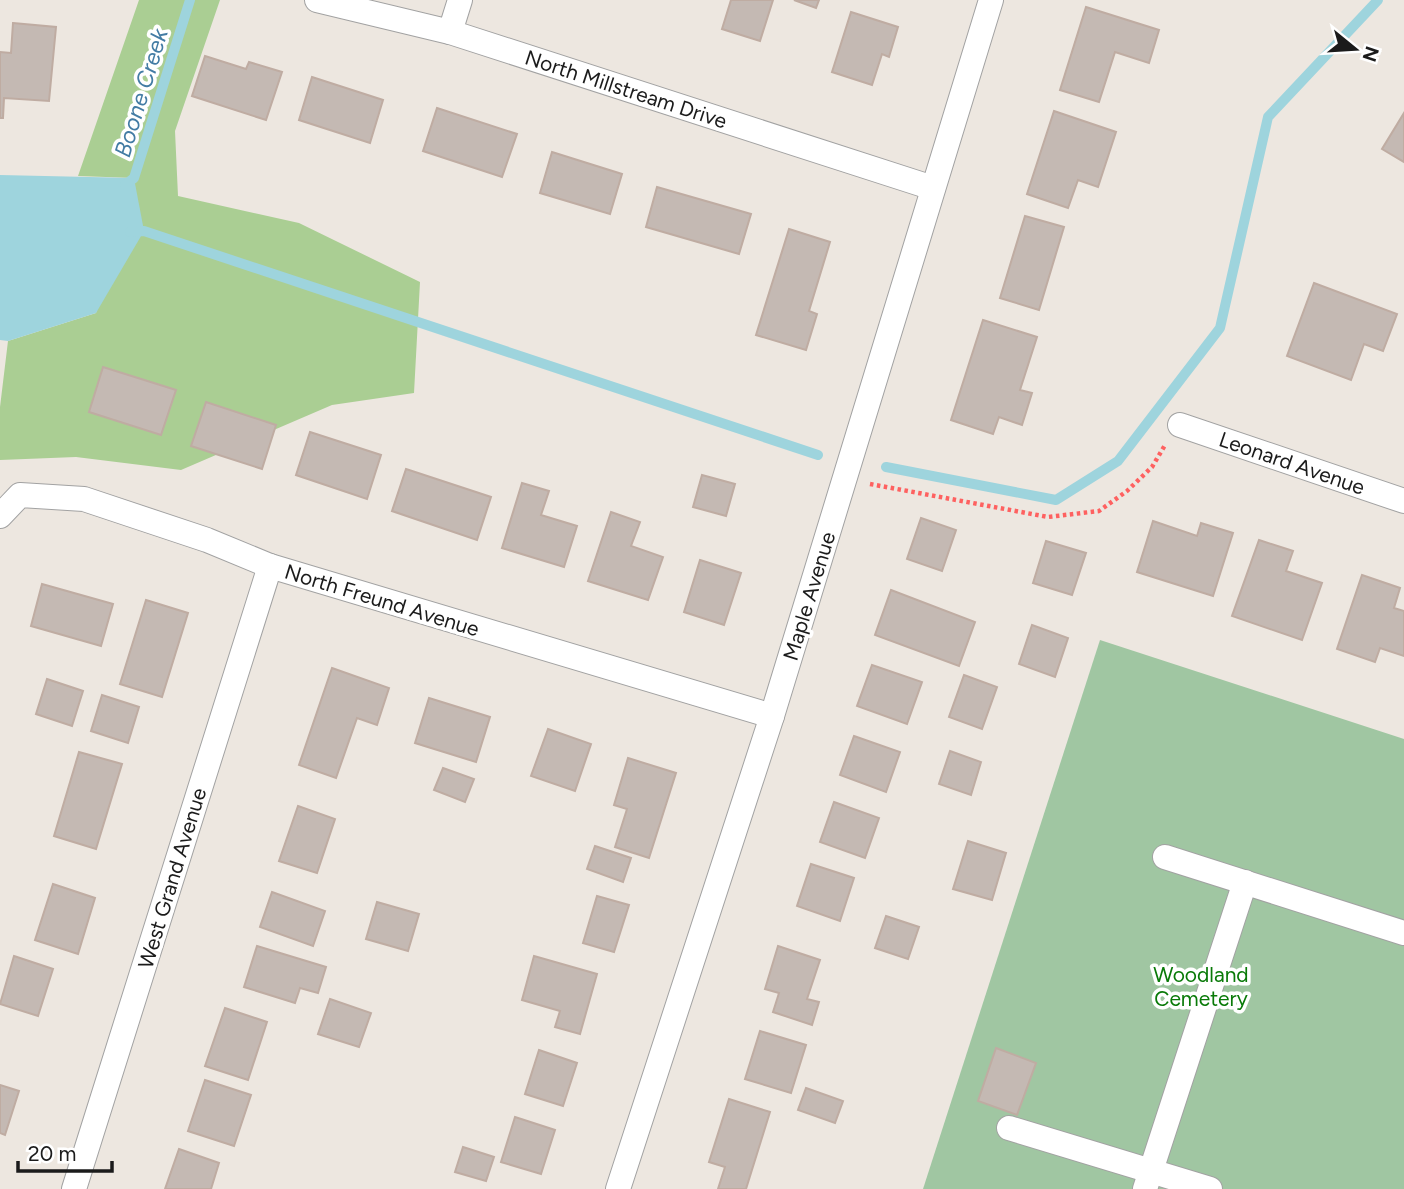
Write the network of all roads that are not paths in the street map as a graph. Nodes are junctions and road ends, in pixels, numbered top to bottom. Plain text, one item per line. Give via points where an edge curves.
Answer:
1 (317, 0) edge
2 (460, 0) edge
3 (991, 0) edge
4 (450, 32) junction
5 (933, 188) junction
6 (1180, 425) road end
7 (1404, 501) edge
8 (0, 516) edge
9 (270, 566) junction
10 (772, 716) junction
11 (1165, 857) dead end
12 (1245, 882) junction
13 (1404, 933) edge
14 (1009, 1128) dead end
15 (1148, 1179) edge
16 (74, 1189) edge
17 (618, 1189) edge
18 (1210, 1189) edge

1 - 4 street, North Millstream Drive
2 - 4 street
3 - 5 street, Maple Avenue
4 - 5 street, North Millstream Drive
5 - 10 street, Maple Avenue
6 - 7 street, Leonard Avenue
8 - 9 street, North Freund Avenue via 20,495 84,499
9 - 10 street, North Freund Avenue
9 - 16 street, West Grand Avenue
10 - 17 street, Maple Avenue
11 - 12 street
12 - 13 street
12 - 15 street
14 - 15 street
15 - 18 street

